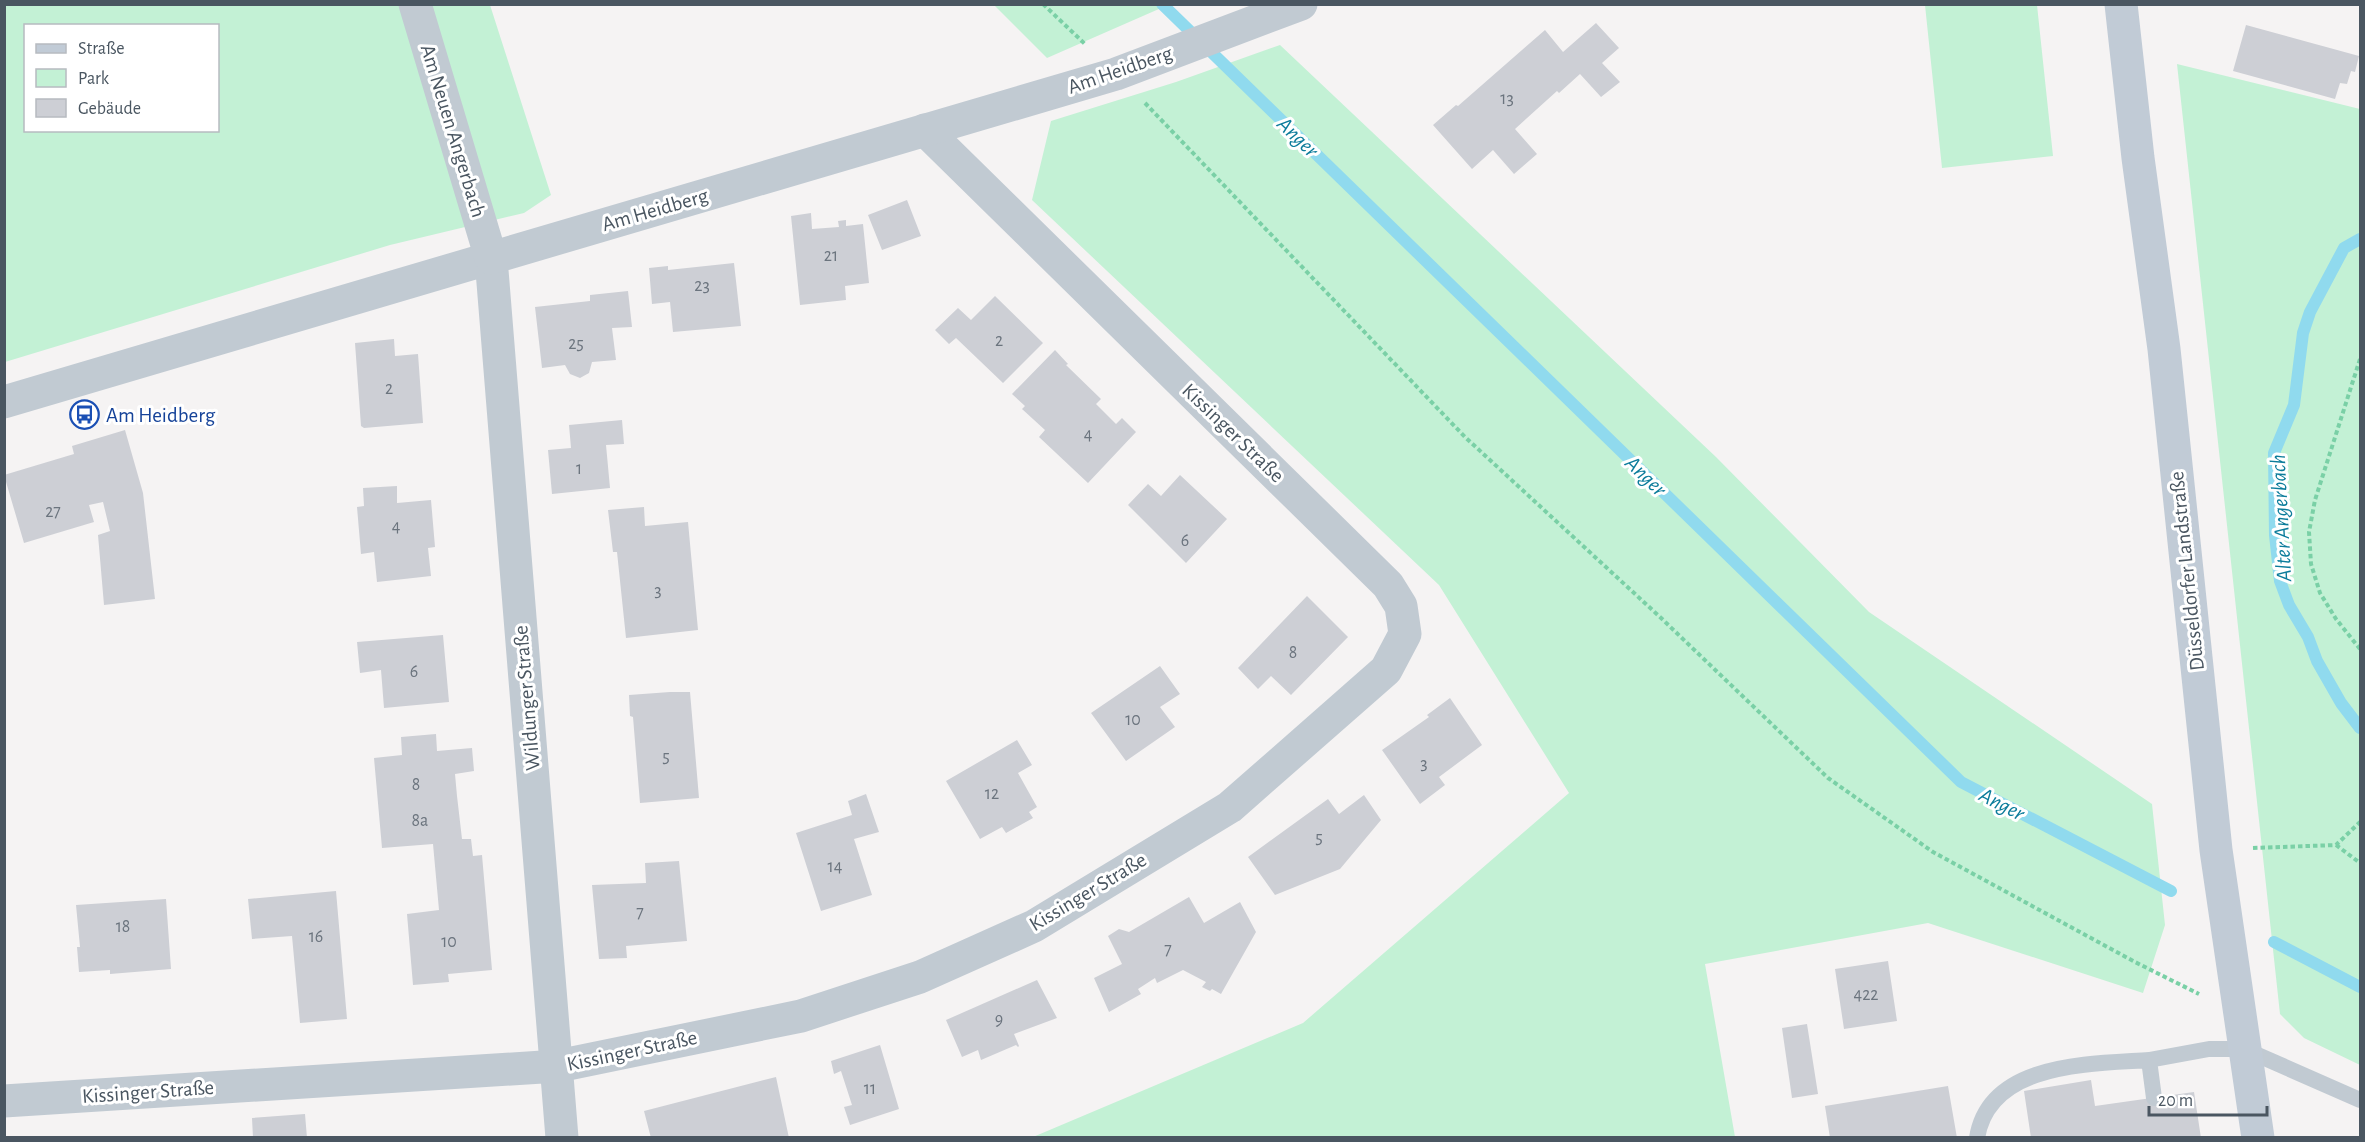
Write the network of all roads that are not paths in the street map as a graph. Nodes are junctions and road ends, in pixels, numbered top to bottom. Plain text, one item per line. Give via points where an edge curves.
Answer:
1 (415, 4) edge
2 (1301, 4) edge
3 (2121, 4) edge
4 (925, 130) junction
5 (491, 258) junction
6 (4, 402) edge
7 (2244, 1048) junction
8 (2149, 1060) junction
9 (558, 1066) junction
10 (2154, 1098) dead end
11 (2361, 1100) edge
12 (4, 1101) edge
13 (562, 1137) edge
14 (1977, 1137) edge
15 (2258, 1137) edge

1 - 5 street, Am Neuen Angerbach
2 - 4 street, Am Heidberg via 1116,74
3 - 7 main road, Düsseldorfer Landstraße via 2164,349 2216,850
4 - 5 street, Am Heidberg
4 - 9 street, Kissinger Straße via 1388,585 1401,606 1405,634 1386,670 1230,807 1034,926 920,977 801,1016
5 - 6 street, Am Heidberg
5 - 9 street, Wildunger Straße
7 - 8 lane
7 - 11 lane
7 - 15 main road, Düsseldorfer Landstraße
8 - 10 lane
8 - 14 lane via 2078,1066 2025,1078 1990,1106
9 - 12 street, Kissinger Straße
9 - 13 street, Wildunger Straße

